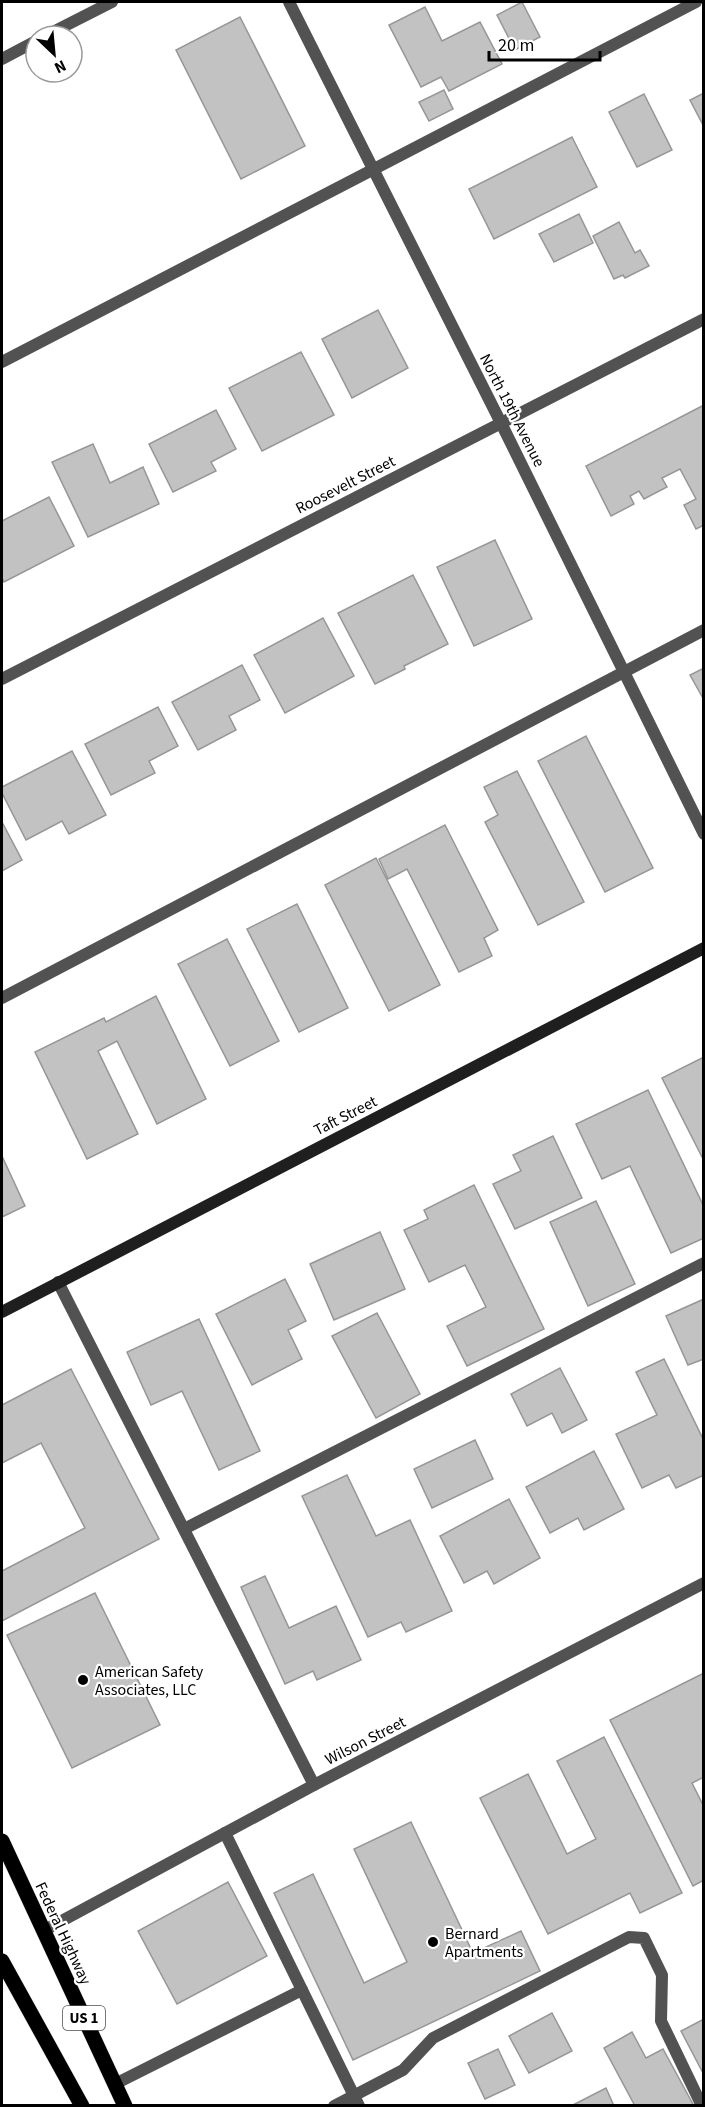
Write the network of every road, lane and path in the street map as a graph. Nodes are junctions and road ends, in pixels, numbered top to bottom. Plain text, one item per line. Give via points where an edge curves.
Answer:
1 (112, 2) edge
2 (289, 2) edge
3 (696, 2) edge
4 (69, 24) edge
5 (24, 47) edge
6 (2, 59) edge
7 (373, 168) junction
8 (704, 319) edge
9 (2, 362) edge
10 (501, 423) junction
11 (704, 630) edge
12 (624, 672) junction
13 (2, 679) edge
14 (704, 834) edge
15 (704, 948) edge
16 (2, 998) edge
17 (704, 1263) edge
18 (58, 1282) junction
19 (2, 1312) edge
20 (184, 1529) junction
21 (704, 1582) edge
22 (314, 1785) junction
23 (225, 1833) junction
24 (2, 1841) edge
25 (43, 1931) junction
26 (2, 1963) edge
27 (302, 1990) junction
28 (115, 2084) junction
29 (357, 2100) edge
30 (82, 2106) edge
31 (125, 2106) edge
32 (334, 2106) edge
33 (702, 2106) edge

1 - 4 street
2 - 7 street, North 19th Avenue
3 - 7 street
5 - 6 street
7 - 9 street
7 - 10 street, North 19th Avenue
8 - 10 street, Roosevelt Street
10 - 12 street, North 19th Avenue
10 - 13 street, Roosevelt Street
11 - 12 street
12 - 14 street, North 19th Avenue
12 - 16 street
15 - 18 street, Taft Street
17 - 20 street
18 - 19 street, Taft Street
18 - 20 street
20 - 22 street
21 - 22 street, Wilson Street
22 - 23 street, Wilson Street
23 - 25 street, Wilson Street
23 - 27 street
24 - 25 main road, Federal Highway / US 1
25 - 28 main road, Federal Highway / US 1
26 - 30 main road, US 1
27 - 28 street
27 - 29 street
28 - 31 main road, Federal Highway / US 1
29 - 32 street
29 - 33 street via 404,2070 433,2037 629,1937 644,1938 662,1975 661,2021

